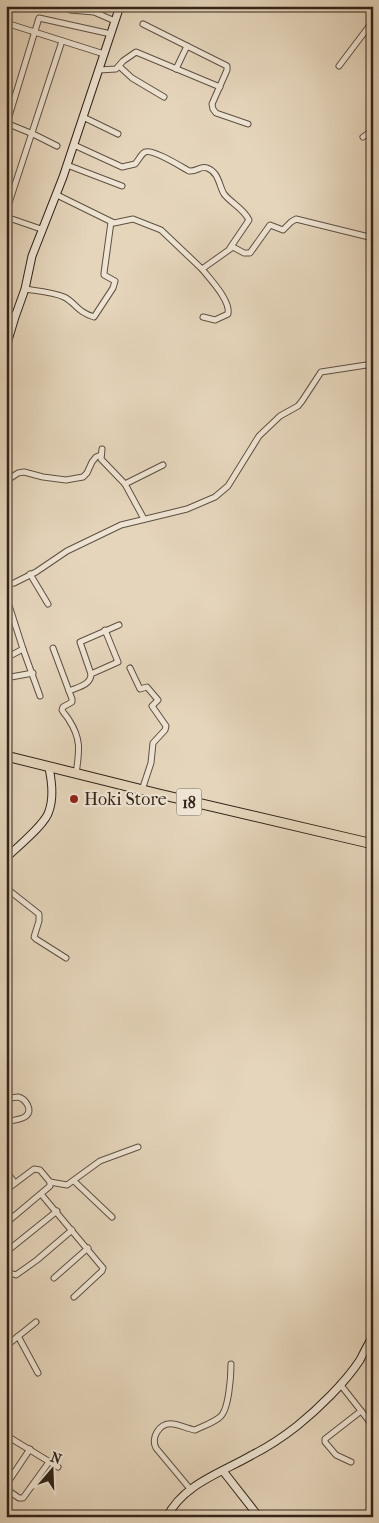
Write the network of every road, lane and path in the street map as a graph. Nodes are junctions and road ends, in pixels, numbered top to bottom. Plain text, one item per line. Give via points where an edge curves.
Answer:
1 (68, 6) edge
2 (120, 6) edge
3 (373, 7) edge
4 (373, 20) edge
5 (115, 22) junction
6 (143, 24) dead end
7 (7, 25) edge
8 (35, 32) junction
9 (111, 34) junction
10 (62, 42) junction
11 (187, 46) junction
12 (104, 54) junction
13 (119, 66) junction
14 (339, 66) dead end
15 (176, 69) junction
16 (99, 70) junction
17 (220, 87) junction
18 (164, 97) dead end
19 (83, 117) junction
20 (7, 124) edge
21 (248, 124) dead end
22 (373, 130) edge
23 (33, 134) junction
24 (118, 134) dead end
25 (363, 137) dead end
26 (74, 145) junction
27 (57, 146) dead end
28 (67, 165) junction
29 (122, 186) dead end
30 (57, 195) junction
31 (6, 212) edge
32 (6, 217) edge
33 (111, 222) junction
34 (42, 229) junction
35 (373, 238) edge
36 (230, 248) junction
37 (202, 269) junction
38 (25, 289) junction
39 (6, 312) edge
40 (15, 317) junction
41 (203, 317) dead end
42 (6, 347) edge
43 (373, 364) edge
44 (163, 464) dead end
45 (6, 480) edge
46 (125, 484) junction
47 (144, 519) junction
48 (30, 574) junction
49 (6, 584) edge
50 (6, 596) edge
51 (48, 604) dead end
52 (119, 625) dead end
53 (105, 630) junction
54 (53, 648) dead end
55 (23, 649) junction
56 (6, 658) edge
57 (6, 668) edge
58 (130, 668) dead end
59 (33, 673) junction
60 (91, 674) junction
61 (69, 691) junction
62 (40, 696) dead end
63 (6, 756) edge
64 (49, 768) junction
65 (76, 774) junction
66 (142, 790) junction
67 (373, 844) edge
68 (6, 858) edge
69 (6, 888) edge
70 (66, 958) dead end
71 (6, 1100) edge
72 (6, 1122) edge
73 (138, 1147) dead end
74 (6, 1170) edge
75 (74, 1181) junction
76 (50, 1182) junction
77 (15, 1183) junction
78 (6, 1190) edge
79 (41, 1194) junction
80 (56, 1211) junction
81 (112, 1217) dead end
82 (6, 1222) edge
83 (72, 1230) junction
84 (88, 1248) junction
85 (6, 1252) edge
86 (6, 1267) edge
87 (54, 1278) dead end
88 (74, 1297) dead end
89 (36, 1322) dead end
90 (18, 1336) junction
91 (373, 1336) edge
92 (6, 1346) edge
93 (231, 1364) dead end
94 (38, 1373) dead end
95 (340, 1384) junction
96 (361, 1411) junction
97 (373, 1426) edge
98 (7, 1436) edge
99 (30, 1449) junction
100 (49, 1462) junction
101 (351, 1462) dead end
102 (58, 1467) dead end
103 (223, 1471) junction
104 (6, 1487) edge
105 (190, 1490) junction
106 (257, 1516) edge
107 (167, 1517) edge

1 - 5 street via 70,10 94,12
2 - 5 street
3 - 4 street
4 - 14 street
5 - 9 street
6 - 11 street
7 - 8 street
8 - 9 street via 37,20 42,18
8 - 10 street
8 - 20 street
9 - 12 street
10 - 12 street
10 - 23 street
11 - 15 street
11 - 17 street via 227,66
12 - 16 street
13 - 15 street via 136,52
13 - 16 street via 111,71
13 - 18 street via 132,78
15 - 17 street
16 - 19 street
17 - 21 street via 212,104 216,113
19 - 24 street
19 - 26 street
20 - 23 street
22 - 25 street
23 - 27 street
23 - 31 street
26 - 28 street
26 - 36 street via 122,167 135,164 147,152 189,171 208,168 221,183 224,194 249,220
28 - 29 street
28 - 30 street
30 - 33 street
30 - 34 street
32 - 34 street
33 - 37 street via 117,224 133,219 161,230
33 - 38 street via 104,273 115,280 94,317 60,296
34 - 38 street
35 - 36 street via 296,219 283,230 270,225 250,253
36 - 37 street
37 - 41 street via 223,296 229,310 228,314 215,320
38 - 40 street
39 - 40 street
40 - 42 street
43 - 47 street via 321,372 298,406 280,416 259,436 222,493 187,509
44 - 46 street
45 - 46 street via 18,473 66,480 83,477 101,452 101,458
46 - 47 street
47 - 48 street via 121,525 83,543
48 - 49 street
48 - 51 street
50 - 55 street
52 - 53 street
53 - 60 street via 80,642
53 - 60 street via 118,662
54 - 61 street
55 - 56 street
55 - 59 street
57 - 59 street via 10,677
58 - 66 street via 140,689 147,687 157,697 152,706 166,726 153,743 151,763
59 - 62 street
60 - 61 street via 88,682
61 - 65 street via 72,702 62,710 79,742
63 - 64 highway, 18
64 - 65 highway, 18
64 - 68 street via 52,790 49,812
65 - 66 highway, 18
66 - 67 highway, 18
69 - 70 street via 39,914 34,937
71 - 72 street via 20,1098 26,1102 28,1113 25,1117
73 - 75 street via 100,1161
74 - 77 street
75 - 76 street via 64,1186
75 - 81 street
76 - 77 street via 34,1168
76 - 79 street
77 - 78 street
79 - 80 street
79 - 82 street
80 - 83 street
80 - 85 street
83 - 84 street
83 - 86 street via 16,1275
84 - 87 street
84 - 88 street via 102,1265 102,1271
89 - 90 street
90 - 92 street
90 - 94 street
91 - 95 street
93 - 105 street via 231,1380 224,1412 220,1416 195,1430 167,1424 156,1434 156,1448
95 - 96 street
95 - 103 street via 292,1430
96 - 97 street
96 - 101 street via 325,1439 336,1455
98 - 99 street
99 - 100 street
99 - 104 street
100 - 102 street
100 - 104 street via 23,1498
103 - 105 street
103 - 106 street
105 - 107 street via 179,1499

